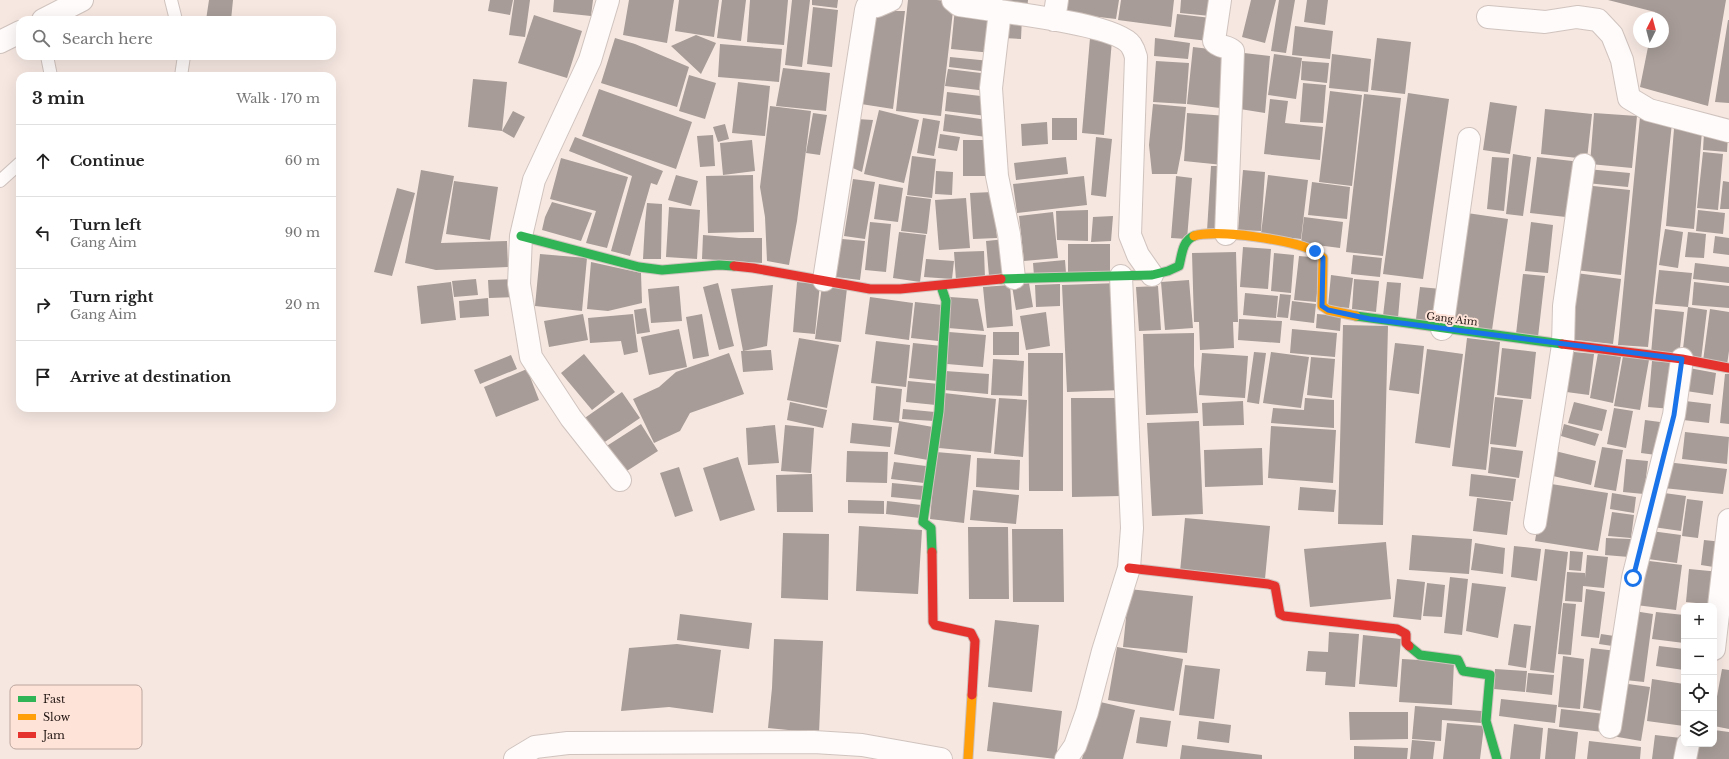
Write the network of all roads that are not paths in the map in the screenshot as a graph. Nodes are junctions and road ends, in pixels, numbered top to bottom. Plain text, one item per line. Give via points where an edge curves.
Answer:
1 (82, 0) edge
2 (170, 0) edge
3 (608, 0) edge
4 (891, 0) edge
5 (952, 0) edge
6 (1220, 0) edge
7 (1056, 10) edge
8 (1000, 11) junction
9 (51, 16) edge
10 (175, 16) edge
11 (1488, 17) dead end
12 (16, 34) edge
13 (0, 42) edge
14 (48, 60) edge
15 (183, 60) edge
16 (50, 72) edge
17 (182, 72) edge
18 (1729, 132) edge
19 (1469, 139) dead end
20 (1584, 164) dead end
21 (16, 167) edge
22 (0, 181) edge
23 (1226, 234) junction
24 (521, 236) junction
25 (1152, 275) junction
26 (1121, 276) junction
27 (1014, 278) junction
28 (824, 280) junction
29 (941, 286) junction
30 (1442, 329) junction
31 (1563, 345) junction
32 (1682, 359) junction
33 (1729, 368) edge
34 (620, 480) dead end
35 (1729, 520) edge
36 (1535, 523) dead end
37 (1129, 568) junction
38 (1715, 639) edge
39 (1610, 727) dead end
40 (1687, 747) edge
41 (515, 759) edge
42 (941, 759) edge
43 (968, 759) edge
44 (1066, 759) edge
45 (1496, 759) edge
46 (1684, 759) edge

1 - 9 street
2 - 10 lane
3 - 24 street via 590,60 534,180
4 - 28 street via 868,7 866,10
5 - 8 street via 959,5
6 - 23 street via 1214,41 1232,51
7 - 8 street
7 - 25 street via 1112,33 1131,44 1136,57 1130,235 1138,255
8 - 27 street via 991,88 997,176 1009,234
11 - 18 street via 1545,22 1576,17 1598,20 1615,41 1622,60 1629,98 1649,110
12 - 13 street
14 - 16 lane
15 - 17 lane
19 - 30 street
20 - 31 street via 1564,306
21 - 22 lane
23 - 25 street via 1198,235 1190,238 1185,244 1179,266
23 - 30 street, Gang Aim via 1272,238 1315,251 1323,258 1322,306 1328,310
24 - 28 street via 640,268 662,270 719,265
24 - 34 street via 520,284 531,357 572,418
25 - 26 street
26 - 27 street
26 - 37 street via 1132,528
27 - 29 street
28 - 29 street via 820,280 870,289
29 - 43 street via 946,301 939,412 923,522 930,528 933,622 935,625 971,633 975,642
30 - 31 street, Gang Aim
31 - 32 street, Gang Aim
31 - 36 street
32 - 33 street, Gang Aim
32 - 39 street via 1674,415 1633,578
35 - 38 street
37 - 44 street via 1087,712 1075,746
37 - 45 street via 1275,586 1278,608 1284,616 1397,629 1406,634 1406,643 1420,655 1458,660 1463,671 1490,676 1486,721
40 - 46 street
41 - 42 street via 535,747 568,743 814,742 862,745

